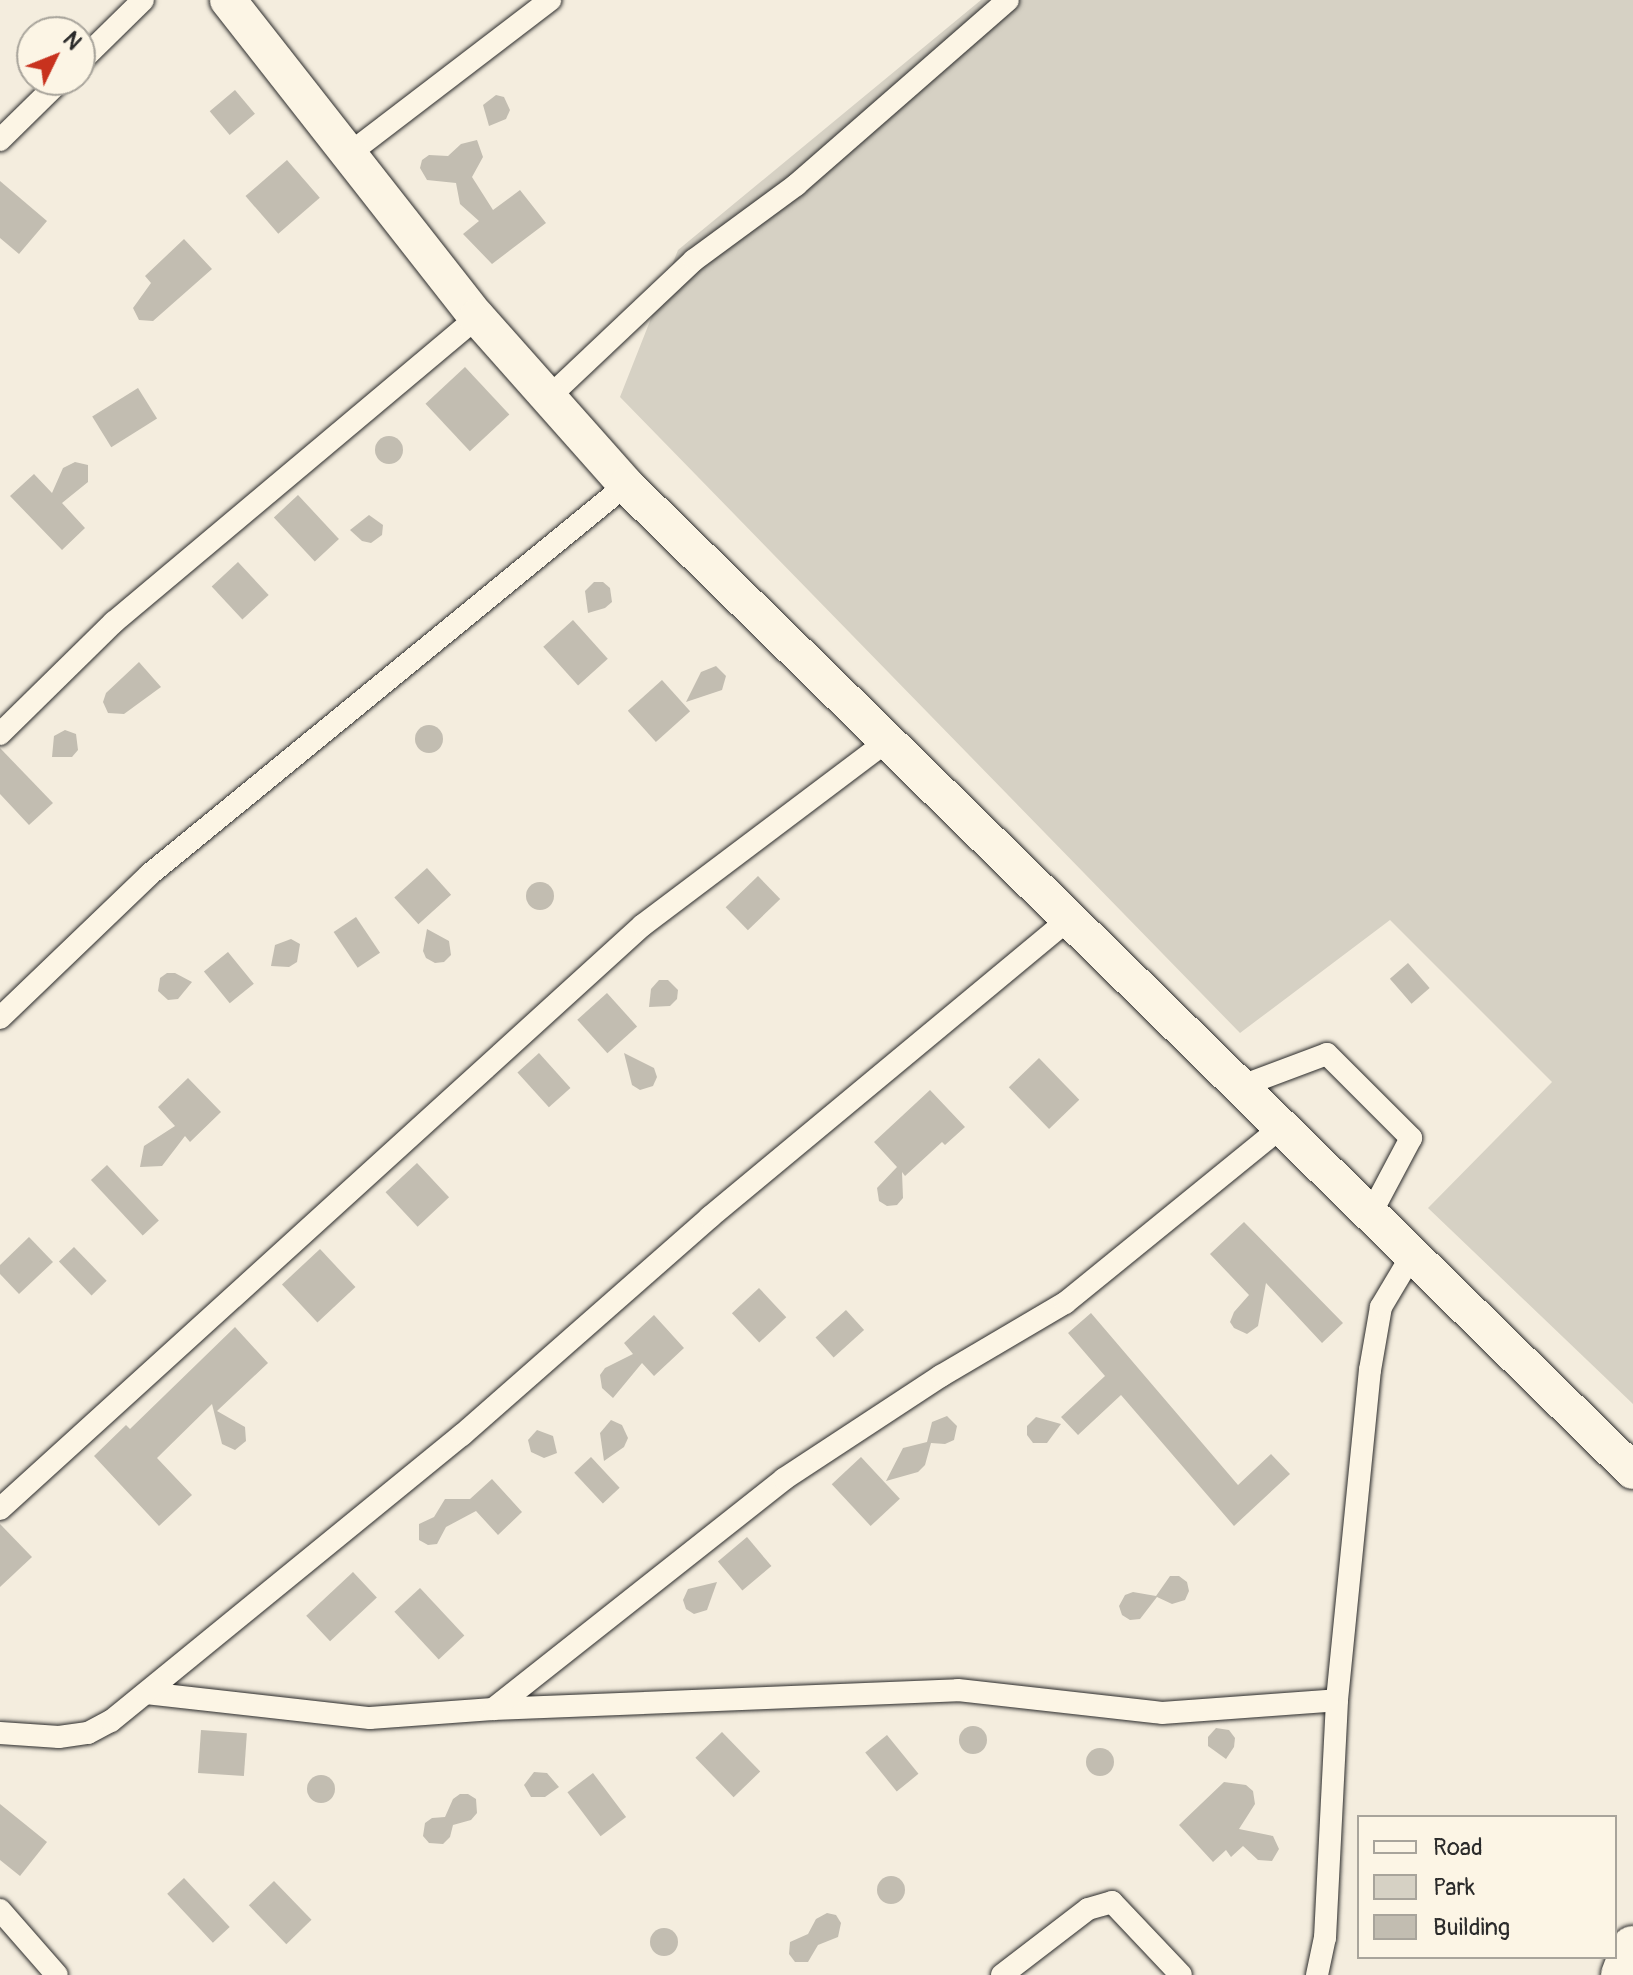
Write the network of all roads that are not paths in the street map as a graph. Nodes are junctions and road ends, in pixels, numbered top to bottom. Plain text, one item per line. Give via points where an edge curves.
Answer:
1 (143, 0) edge
2 (228, 0) edge
3 (550, 0) edge
4 (1008, 0) edge
5 (96, 46) edge
6 (45, 96) edge
7 (0, 140) edge
8 (350, 153) junction
9 (477, 317) junction
10 (547, 399) junction
11 (626, 485) junction
12 (0, 734) edge
13 (887, 741) junction
14 (1068, 920) junction
15 (0, 1018) edge
16 (1239, 1087) junction
17 (1280, 1128) junction
18 (1370, 1215) junction
19 (1412, 1255) junction
20 (1633, 1471) edge
21 (0, 1509) edge
22 (146, 1693) junction
23 (1337, 1700) junction
24 (493, 1709) junction
25 (0, 1733) edge
26 (0, 1910) edge
27 (1633, 1947) edge
28 (57, 1975) edge
29 (1002, 1975) edge
30 (1181, 1975) edge
31 (1317, 1975) edge
32 (1622, 1975) edge

1 - 5 street
2 - 8 main road
3 - 8 street
4 - 10 street via 796,185 694,260
6 - 7 street
8 - 9 main road
9 - 10 main road
9 - 12 street via 114,622
10 - 11 main road
11 - 13 main road
11 - 15 street via 150,874
13 - 14 main road
13 - 21 street via 643,925
14 - 16 main road
14 - 22 street via 710,1217 462,1435
16 - 17 main road
16 - 18 street via 1327,1054 1411,1138
17 - 18 main road
17 - 24 street via 1065,1303 784,1479
18 - 19 main road
19 - 20 main road
19 - 23 street via 1381,1307 1370,1370
22 - 24 street via 370,1718
22 - 25 street via 88,1733
23 - 24 street via 1162,1713 958,1690
23 - 31 street via 1325,1938
26 - 28 street
27 - 32 highway
29 - 30 street via 1088,1909 1112,1902

